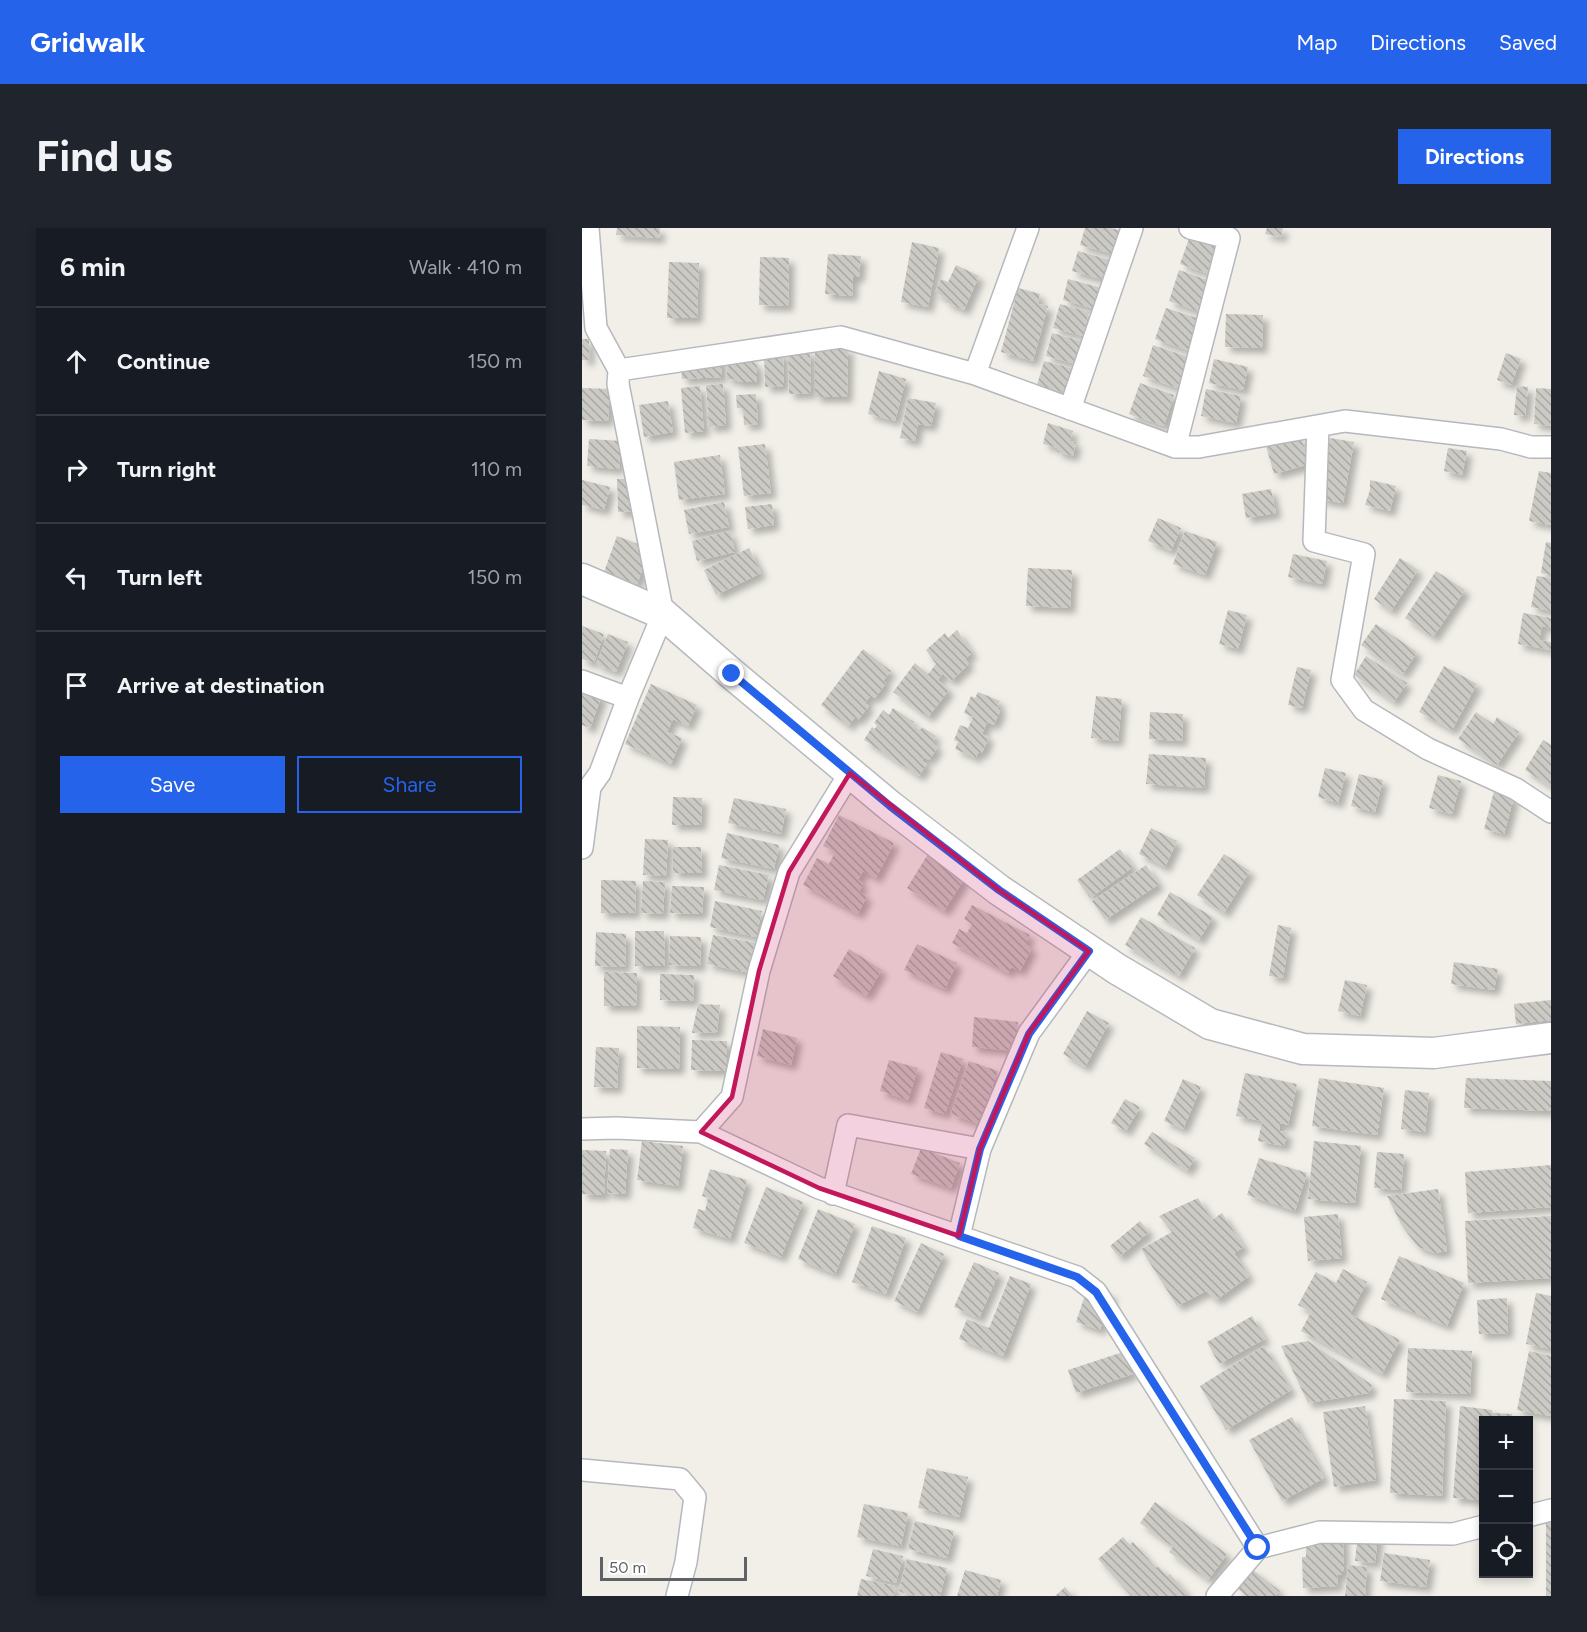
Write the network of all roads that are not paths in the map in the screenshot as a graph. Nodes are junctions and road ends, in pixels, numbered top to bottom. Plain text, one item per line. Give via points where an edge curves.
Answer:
1 (588, 228) edge
2 (1028, 228) edge
3 (1132, 228) edge
4 (1190, 228) edge
5 (619, 370) junction
6 (975, 374) junction
7 (1070, 409) junction
8 (1318, 426) junction
9 (1174, 447) junction
10 (1551, 447) edge
11 (582, 579) edge
12 (663, 614) junction
13 (582, 681) edge
14 (628, 698) junction
15 (850, 773) junction
16 (586, 786) edge
17 (1551, 812) edge
18 (582, 848) edge
19 (1089, 951) junction
20 (1551, 1038) edge
21 (582, 1129) edge
22 (701, 1132) junction
23 (980, 1149) junction
24 (833, 1194) junction
25 (959, 1236) junction
26 (582, 1470) edge
27 (1551, 1510) edge
28 (1533, 1515) edge
29 (1479, 1527) edge
30 (1258, 1548) junction
31 (677, 1596) edge
32 (1217, 1596) edge

1 - 5 street via 596,328
2 - 6 street
3 - 7 street
4 - 9 street via 1229,238
5 - 6 street via 841,337
5 - 12 street via 618,384
6 - 7 street
7 - 9 street
8 - 9 street via 1199,447
8 - 10 street via 1345,420
8 - 17 street via 1314,541 1364,554 1342,680 1364,710 1428,748 1516,789
11 - 12 street
12 - 14 street
12 - 15 street
13 - 14 street
14 - 16 street via 600,773
15 - 19 street via 999,890
15 - 22 street via 789,872 759,971 732,1097
16 - 18 street
19 - 20 street via 1210,1024 1303,1049 1434,1053
19 - 23 street via 1029,1034
21 - 22 street
22 - 24 street
23 - 24 street via 848,1125
23 - 25 street
24 - 25 street
25 - 30 street via 1077,1277 1096,1292
26 - 31 street via 680,1479 695,1497
27 - 28 street
29 - 30 street via 1453,1534 1320,1532
30 - 32 street

